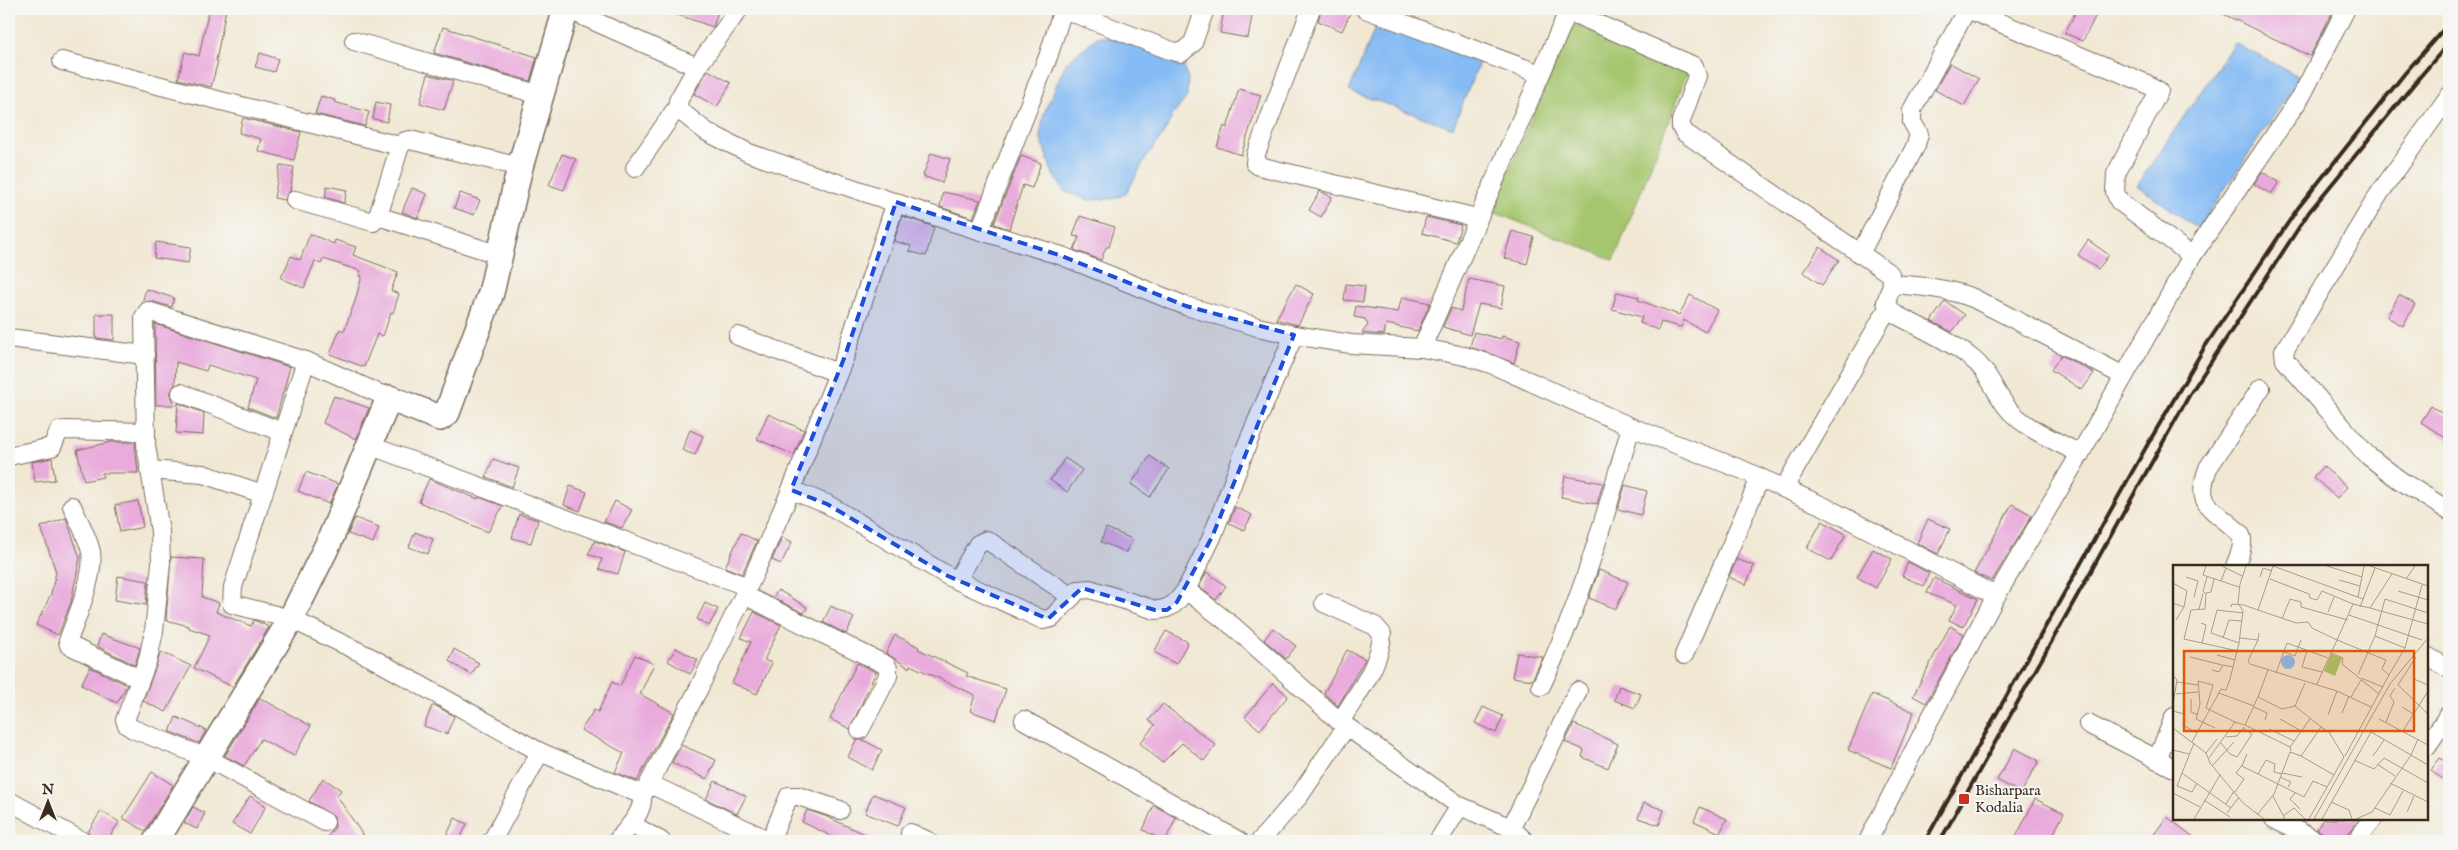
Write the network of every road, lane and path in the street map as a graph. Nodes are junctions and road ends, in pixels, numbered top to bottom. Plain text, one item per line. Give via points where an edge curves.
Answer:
1 (566, 9) edge
2 (739, 9) edge
3 (1063, 9) edge
4 (1205, 9) edge
5 (1311, 9) edge
6 (1365, 9) edge
7 (1967, 9) edge
8 (2346, 9) edge
9 (1568, 10) edge
10 (354, 41) dead end
11 (62, 61) dead end
12 (697, 67) junction
13 (1540, 74) junction
14 (540, 95) junction
15 (2449, 96) edge
16 (678, 106) junction
17 (400, 146) junction
18 (520, 167) junction
19 (635, 168) dead end
20 (295, 200) dead end
21 (896, 202) junction
22 (378, 216) junction
23 (1477, 218) junction
24 (980, 230) junction
25 (1860, 254) junction
26 (500, 255) junction
27 (2190, 258) junction
28 (1892, 284) junction
29 (1888, 308) junction
30 (1294, 335) junction
31 (738, 336) dead end
32 (9, 338) edge
33 (1422, 348) junction
34 (145, 355) junction
35 (306, 361) junction
36 (838, 373) junction
37 (2124, 376) junction
38 (2261, 388) dead end
39 (180, 392) dead end
40 (389, 398) junction
41 (1631, 427) junction
42 (146, 432) junction
43 (282, 432) junction
44 (370, 445) junction
45 (2080, 454) junction
46 (9, 456) edge
47 (149, 470) junction
48 (1760, 478) junction
49 (1784, 488) junction
50 (791, 490) junction
51 (263, 494) junction
52 (72, 506) dead end
53 (2449, 511) edge
54 (2235, 565) edge
55 (957, 580) junction
56 (1186, 590) junction
57 (746, 591) junction
58 (1996, 596) junction
59 (1072, 597) junction
60 (1324, 602) dead end
61 (291, 618) junction
62 (1684, 656) dead end
63 (2428, 657) edge
64 (2449, 669) edge
65 (140, 679) junction
66 (1541, 686) dead end
67 (1578, 691) dead end
68 (2449, 714) edge
69 (1024, 720) dead end
70 (2173, 720) edge
71 (1343, 724) junction
72 (2088, 724) dead end
73 (860, 730) dead end
74 (2429, 739) edge
75 (540, 752) junction
76 (207, 758) junction
77 (2157, 760) junction
78 (2173, 768) edge
79 (645, 789) junction
80 (9, 801) edge
81 (1460, 806) junction
82 (840, 810) dead end
83 (2276, 820) edge
84 (2372, 820) edge
85 (325, 822) dead end
86 (631, 824) junction
87 (1511, 828) junction
88 (910, 833) dead end
89 (82, 841) edge
90 (156, 841) edge
91 (492, 841) edge
92 (617, 841) edge
93 (661, 841) edge
94 (770, 841) edge
95 (928, 841) edge
96 (1239, 841) edge
97 (1260, 841) edge
98 (1438, 841) edge
99 (1525, 841) edge
100 (1868, 841) edge
101 (2318, 841) edge
102 (2356, 841) edge

1 - 12 street
1 - 14 street
2 - 12 street
3 - 4 street via 1181,53 1193,42
3 - 24 street via 1048,57
5 - 23 street via 1255,163
6 - 13 street
7 - 25 street via 1916,102 1912,122 1919,134 1916,145
7 - 27 street via 2161,92 2116,174 2115,192 2119,201
8 - 27 street via 2302,94
9 - 13 street
9 - 25 street via 1694,66 1697,76 1681,121 1685,133
10 - 14 street
11 - 17 street
12 - 16 street
13 - 23 street
14 - 18 street
15 - 53 street via 2379,194 2284,350 2285,360 2366,454
16 - 19 street
16 - 21 street via 707,132 749,153
17 - 18 street via 410,140
17 - 22 street
18 - 26 street
20 - 22 street via 369,222
21 - 24 street
21 - 36 street
22 - 26 street
23 - 33 street
24 - 30 street via 1062,256 1186,306
25 - 28 street via 1890,274
26 - 40 street via 491,293 446,416 440,418
27 - 37 street
28 - 29 street via 1886,297
28 - 37 street via 1936,288 1964,295
29 - 45 street via 1970,356 1986,370 2005,405 2015,416 2027,426
29 - 49 street
30 - 33 street via 1351,344
30 - 56 street via 1212,537
31 - 36 street
32 - 34 street
33 - 41 street via 1491,364
34 - 35 street via 144,317 148,311
34 - 42 street
35 - 40 street
35 - 43 street
36 - 50 street
37 - 45 street
38 - 54 street via 2202,482 2201,494 2206,504 2241,534 2243,543
39 - 43 street
40 - 44 street
41 - 48 street
41 - 66 street via 1574,612
42 - 46 street via 59,431 52,447
42 - 47 street
43 - 51 street
44 - 57 street
44 - 61 street via 329,542
45 - 58 street
47 - 51 street via 203,474
47 - 65 street via 160,531 161,563 154,631
48 - 49 street
48 - 62 street
49 - 58 street
50 - 55 street via 827,504
50 - 57 street
51 - 61 street via 233,587 232,604
52 - 65 street via 91,550 92,560 68,646
55 - 59 street via 1043,620 1052,618
55 - 59 street via 978,544 986,540
56 - 59 street via 1166,610 1155,610 1086,588 1078,590
56 - 71 street via 1234,627
57 - 73 street via 886,664 888,676
57 - 79 street
58 - 100 street
60 - 71 street via 1375,626 1382,634 1373,668
61 - 75 street via 372,658
61 - 76 street
63 - 64 street
65 - 76 street via 125,715 127,725
67 - 87 street
68 - 74 street
69 - 96 street
70 - 77 street
71 - 81 street
71 - 97 street via 1300,795
72 - 77 street
75 - 79 street
75 - 91 street
76 - 85 street
76 - 90 street
77 - 78 street
79 - 86 street via 643,802
79 - 94 street
80 - 89 street
81 - 87 street
81 - 98 street
82 - 94 street via 789,796
83 - 101 street
84 - 102 street
86 - 92 street
86 - 93 street
87 - 99 street
88 - 95 street

